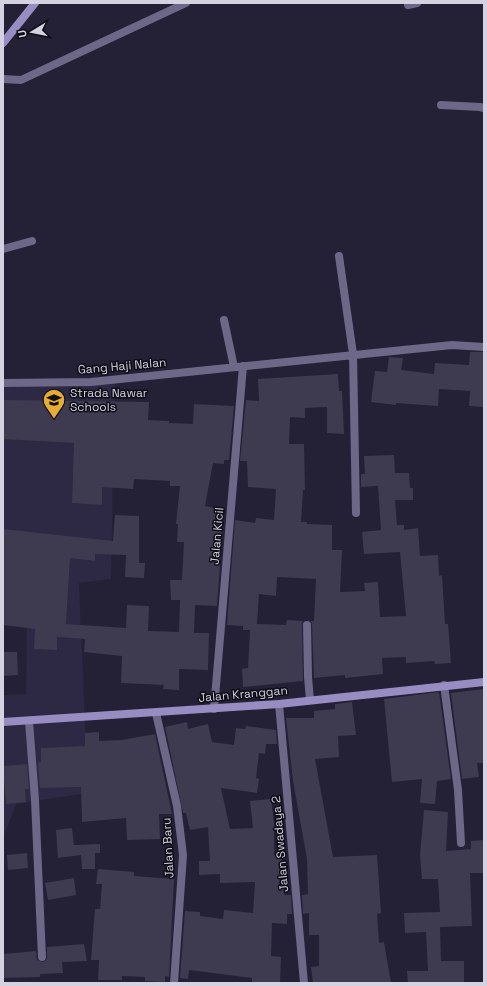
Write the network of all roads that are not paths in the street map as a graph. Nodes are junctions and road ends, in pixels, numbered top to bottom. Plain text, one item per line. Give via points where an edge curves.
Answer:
1 (34, 3) edge
2 (186, 3) edge
3 (417, 3) edge
4 (408, 5) dead end
5 (3, 43) edge
6 (3, 79) edge
7 (441, 105) dead end
8 (484, 108) edge
9 (32, 241) dead end
10 (3, 249) edge
11 (339, 256) dead end
12 (224, 320) dead end
13 (484, 347) edge
14 (354, 354) junction
15 (243, 366) junction
16 (234, 367) junction
17 (3, 383) edge
18 (356, 513) dead end
19 (307, 625) dead end
20 (484, 682) edge
21 (444, 686) junction
22 (310, 700) junction
23 (279, 704) junction
24 (214, 709) junction
25 (156, 713) junction
26 (29, 721) junction
27 (3, 722) edge
28 (461, 843) dead end
29 (42, 957) dead end
30 (174, 983) edge
31 (304, 983) edge

1 - 5 main road
2 - 6 street via 21,80
3 - 4 street
7 - 8 street
9 - 10 street
11 - 14 street
12 - 16 street
13 - 14 street, Gang Haji Nalan via 452,345
14 - 15 street, Gang Haji Nalan
14 - 18 street
15 - 16 street, Gang Haji Nalan
15 - 24 street, Jalan Kicil
16 - 17 street, Gang Haji Nalan via 91,382
19 - 22 street
20 - 21 main road, Jalan Kranggan
21 - 22 main road, Jalan Kranggan
21 - 28 street via 458,790
22 - 23 main road, Jalan Kranggan
23 - 24 main road, Jalan Kranggan
23 - 31 street, Jalan Swadaya 2
24 - 25 main road, Jalan Kranggan
25 - 26 main road, Jalan Kranggan
25 - 30 street, Jalan Baru via 178,806 183,855
26 - 27 main road, Jalan Kranggan
26 - 29 street

